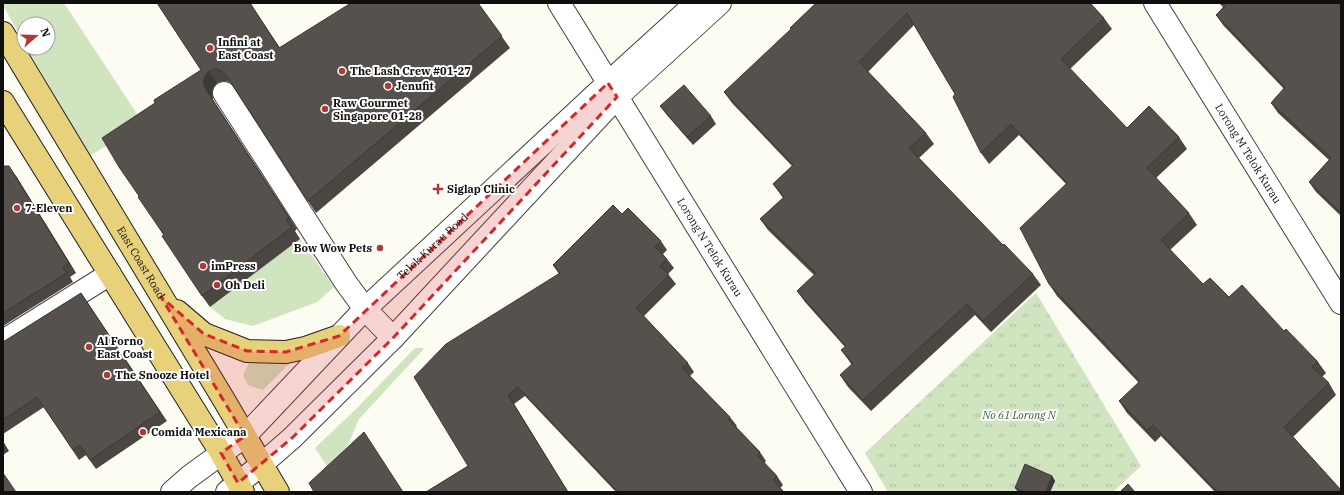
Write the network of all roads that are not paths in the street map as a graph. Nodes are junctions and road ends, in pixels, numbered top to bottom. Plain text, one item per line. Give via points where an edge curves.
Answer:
1 (559, 3) edge
2 (696, 3) edge
3 (720, 3) edge
4 (1155, 3) edge
5 (3, 33) edge
6 (612, 90) junction
7 (224, 93) edge
8 (3, 102) edge
9 (110, 274) junction
10 (161, 297) junction
11 (1341, 303) edge
12 (365, 309) junction
13 (339, 336) junction
14 (393, 338) junction
15 (3, 341) edge
16 (244, 436) junction
17 (221, 453) junction
18 (261, 465) junction
19 (236, 489) edge
20 (172, 492) edge
21 (278, 492) edge
22 (861, 492) edge

1 - 6 street, Lorong N Telok Kurau
2 - 6 street, Telok Kurau Road
3 - 6 street, Telok Kurau Road
4 - 11 street, Lorong M Telok Kurau
5 - 10 main road, East Coast Road
6 - 12 street, Telok Kurau Road
6 - 14 street, Telok Kurau Road
6 - 22 street, Lorong N Telok Kurau
7 - 12 street
8 - 9 main road
9 - 15 street
9 - 17 main road
10 - 13 main road via 204,334 246,351 286,352
10 - 16 main road, East Coast Road
12 - 13 street, Telok Kurau Road
12 - 14 street
13 - 16 street, Telok Kurau Road
14 - 18 street, Telok Kurau Road via 292,438
16 - 17 street, Telok Kurau Road
16 - 18 main road, East Coast Road
17 - 19 main road
17 - 20 street, Telok Kurau Road
18 - 19 street, Telok Kurau Road
18 - 21 main road, East Coast Road

